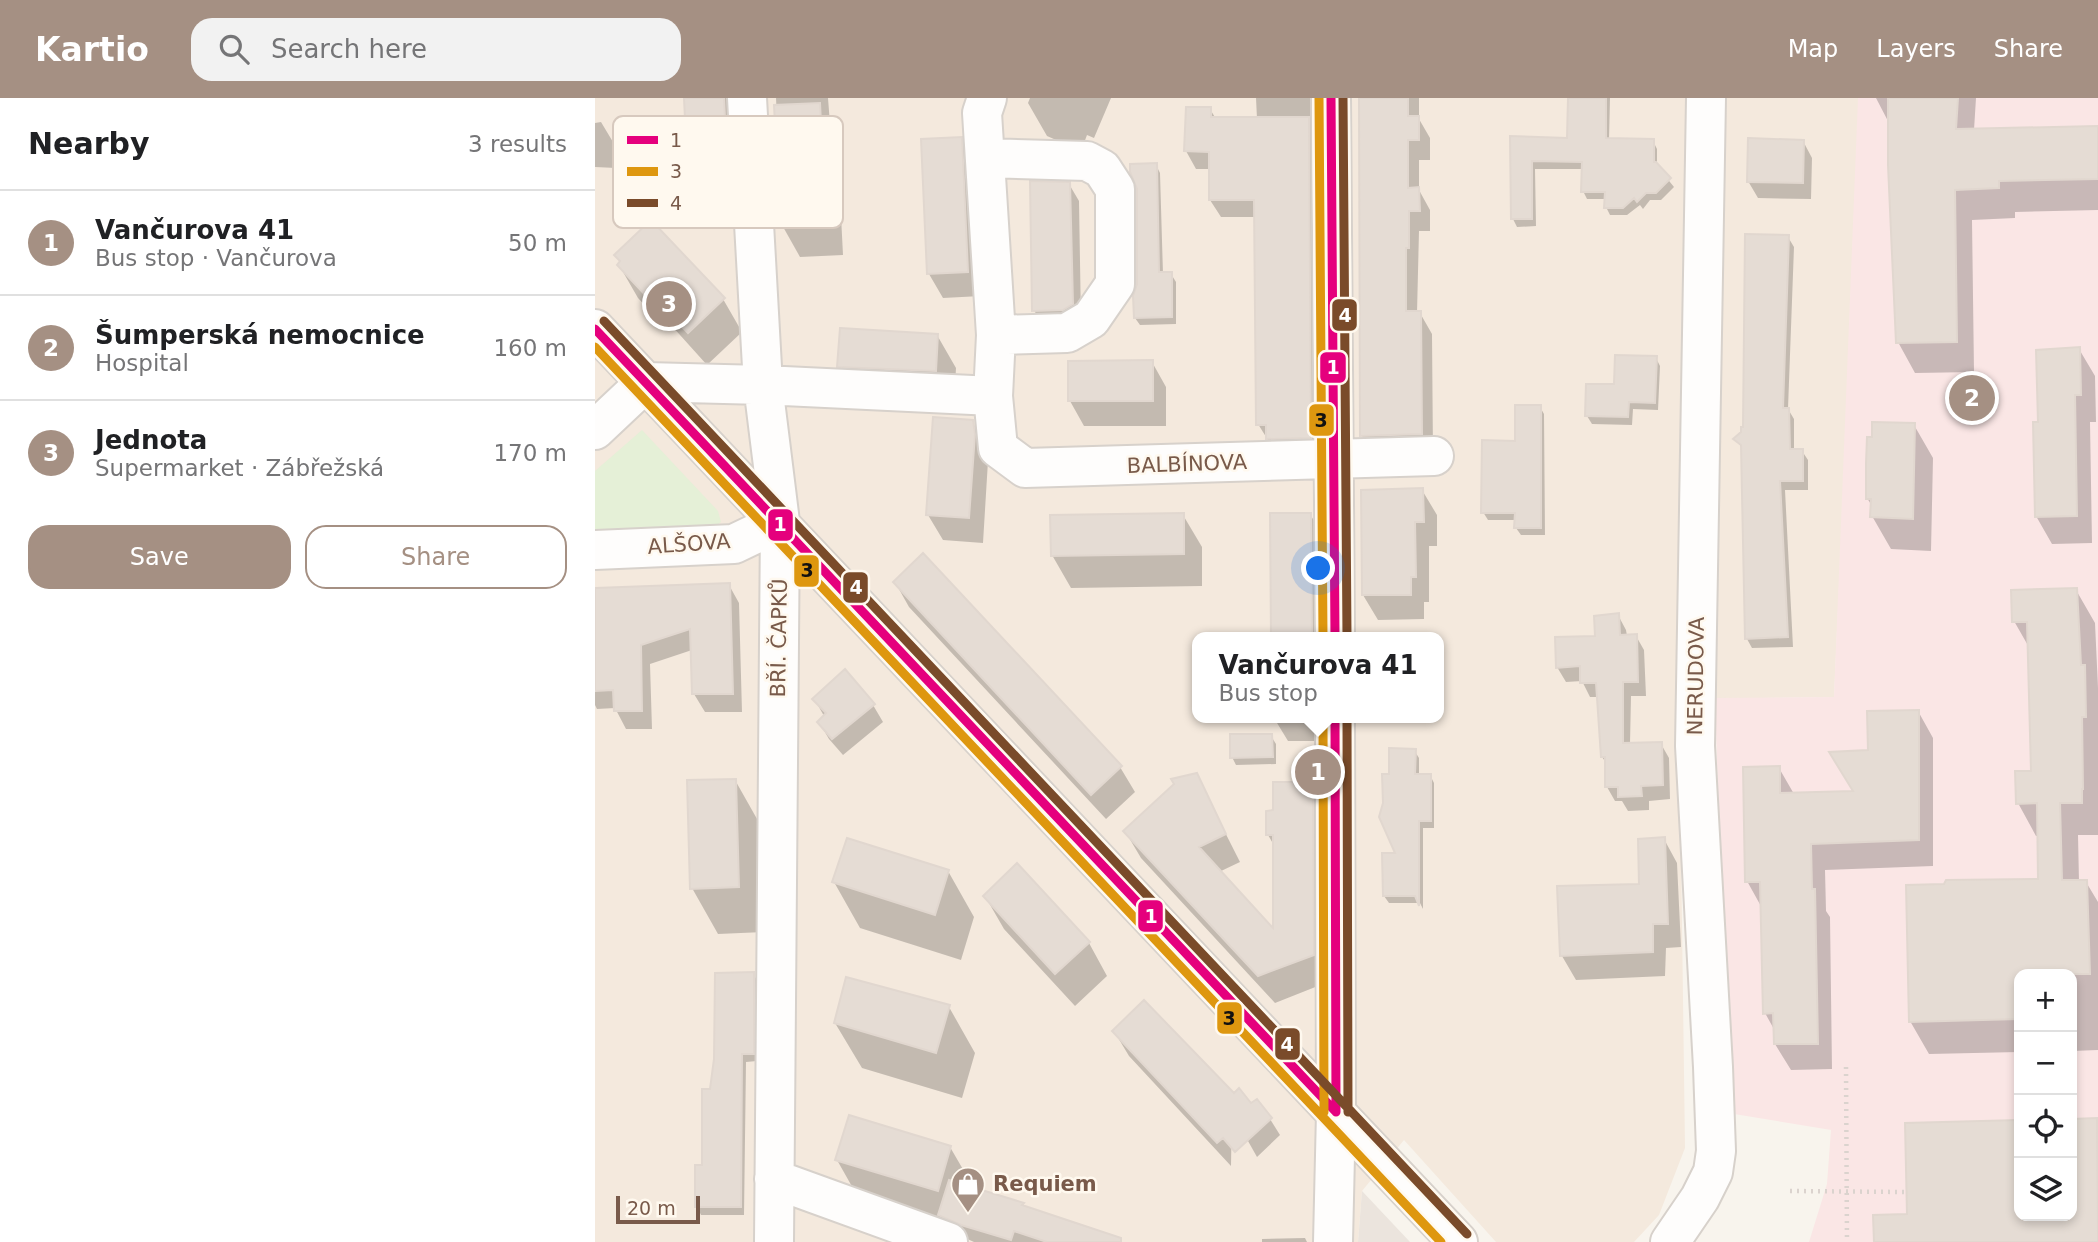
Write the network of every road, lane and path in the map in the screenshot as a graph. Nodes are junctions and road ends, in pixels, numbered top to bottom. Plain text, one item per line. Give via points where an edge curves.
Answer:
1 (747, 98) edge
2 (987, 98) edge
3 (1331, 98) edge
4 (1706, 98) edge
5 (748, 116) edge
6 (985, 159) junction
7 (754, 228) edge
8 (595, 328) edge
9 (996, 335) junction
10 (646, 382) junction
11 (763, 385) junction
12 (993, 396) junction
13 (595, 430) edge
14 (1434, 456) dead end
15 (1335, 460) junction
16 (780, 522) junction
17 (595, 550) edge
18 (1335, 632) edge
19 (1335, 723) edge
20 (1846, 1067) dead end
21 (1336, 1112) junction
22 (774, 1179) junction
23 (1790, 1191) dead end
24 (1904, 1192) dead end
25 (1846, 1193) junction
26 (774, 1242) edge
27 (948, 1242) edge
28 (1332, 1242) edge
29 (1458, 1242) edge
30 (1670, 1242) edge
31 (1847, 1242) edge

1 - 5 street, BŘÍ. ČAPKŮ
2 - 6 street, BALBÍNOVA via 982,113
3 - 15 street
4 - 30 street, NERUDOVA via 1695,746 1716,1152 1713,1172 1700,1198
6 - 9 street, BALBÍNOVA
6 - 9 street via 1087,161 1103,169 1115,189 1115,284 1091,319 1067,333
7 - 11 street, BŘÍ. ČAPKŮ
8 - 10 street
9 - 12 street, BALBÍNOVA
10 - 11 street
10 - 13 street
10 - 16 street
11 - 12 street
11 - 16 street, BŘÍ. ČAPKŮ
12 - 15 street, BALBÍNOVA via 998,448 1025,468
14 - 15 street, BALBÍNOVA
15 - 18 street
16 - 17 street, ALŠOVA via 734,544
16 - 21 street
16 - 22 street, BŘÍ. ČAPKŮ
19 - 21 street
20 - 25 path
21 - 28 street
21 - 29 street
22 - 26 street, BŘÍ. ČAPKŮ
22 - 27 street
23 - 25 path
24 - 25 path
25 - 31 path

